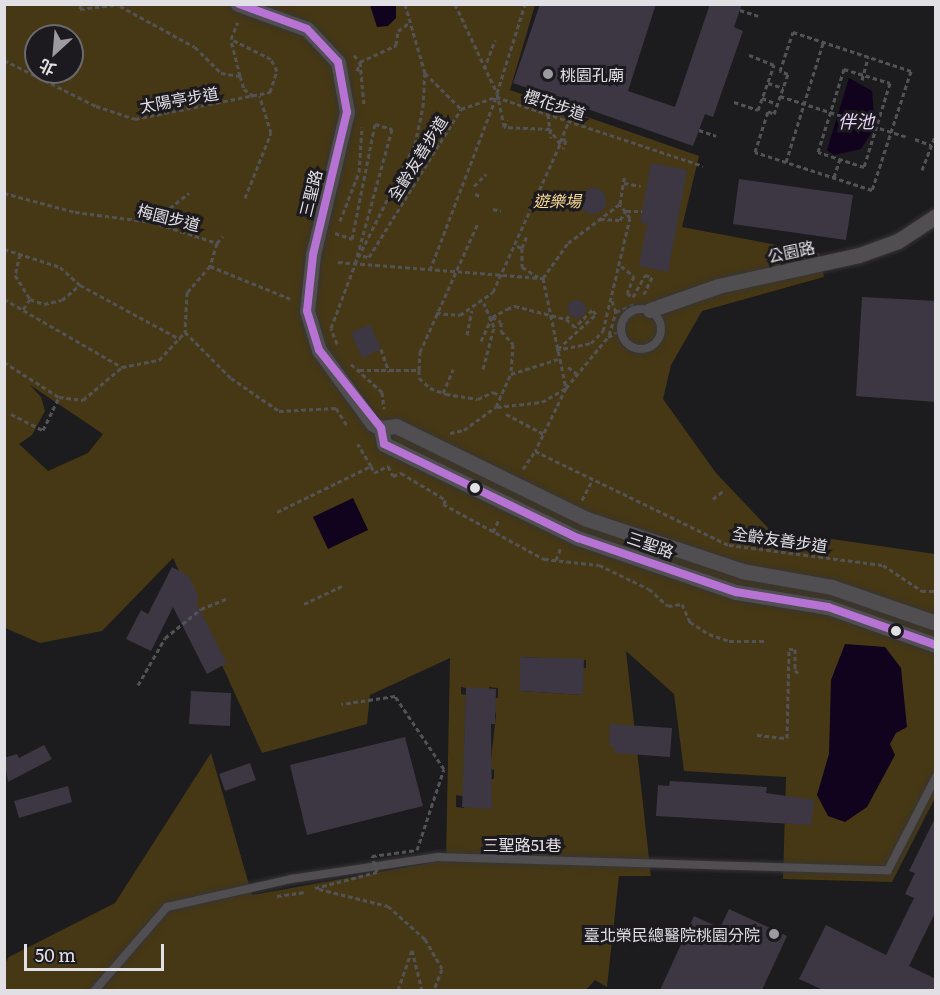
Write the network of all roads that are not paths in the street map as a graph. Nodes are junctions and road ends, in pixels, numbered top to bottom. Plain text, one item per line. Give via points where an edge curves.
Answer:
1 (238, 4) edge
2 (936, 216) edge
3 (645, 305) junction
4 (381, 428) junction
5 (936, 622) edge
6 (936, 645) edge
7 (936, 777) edge
8 (95, 990) edge

1 - 4 street, 三聖路 via 307,29 338,62 346,112 312,255 307,311 319,350
2 - 3 street, 公園路 via 898,242 859,255
3 - 3 lane, 公園路 via 661,327 651,346 632,347 621,330 630,312
4 - 5 street, 三聖路 via 396,426 587,519 741,571 832,587
4 - 6 street, 三聖路 via 384,444 578,538 736,592 828,607
7 - 8 lane, 三聖路51巷 via 888,870 439,857 291,879 166,907

